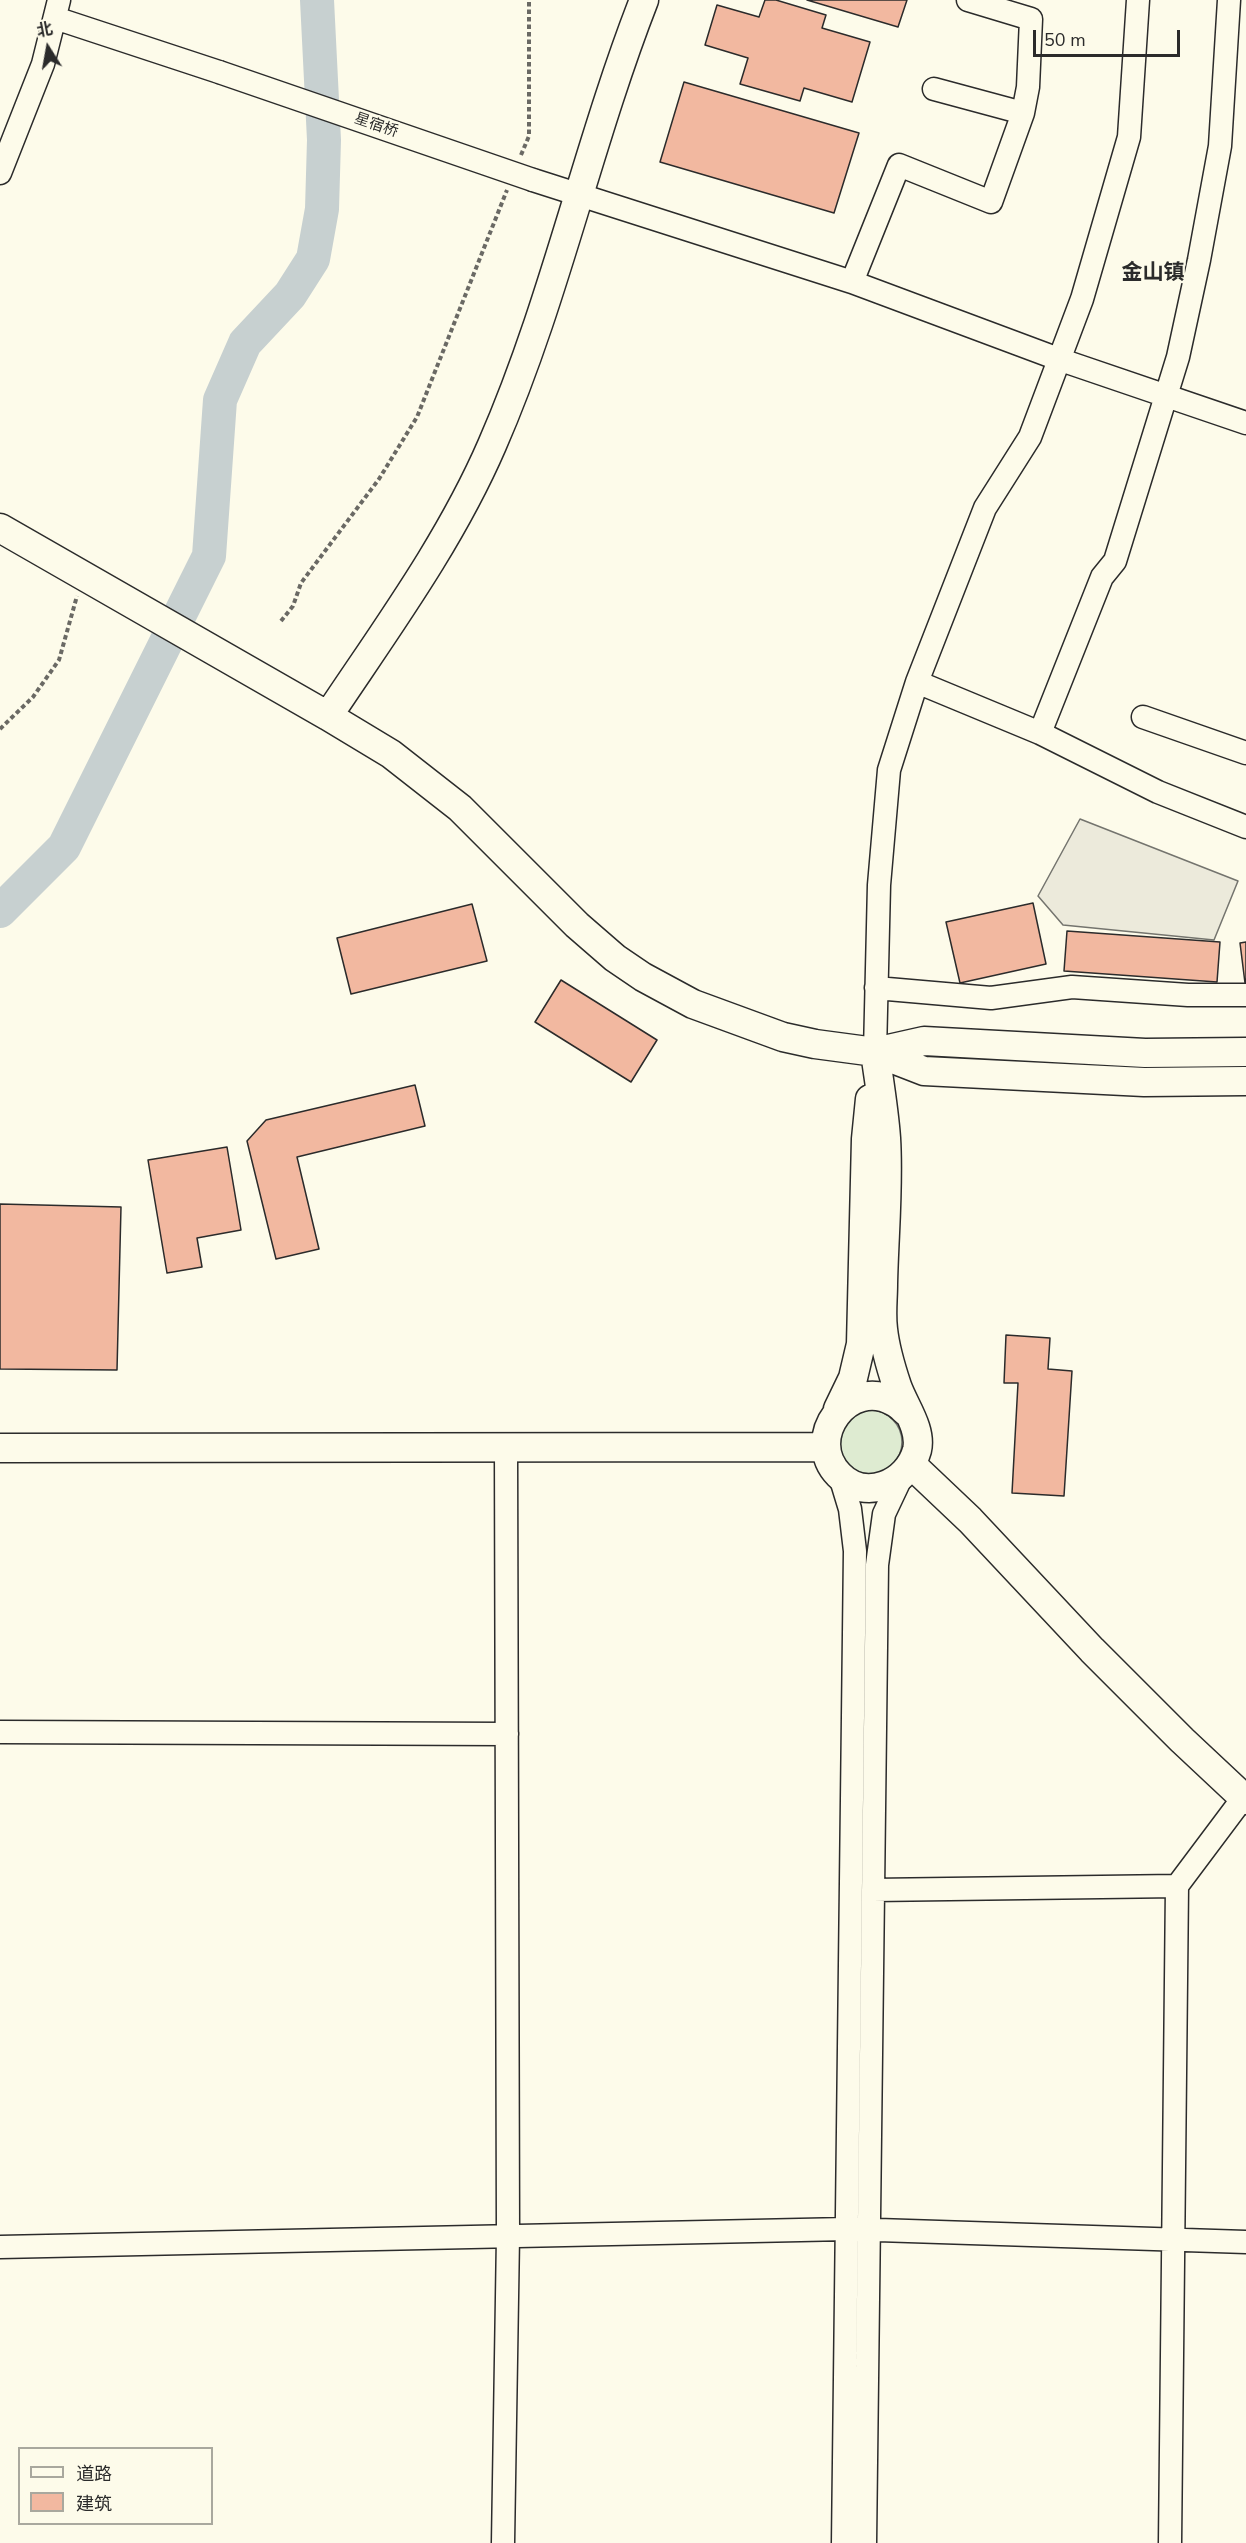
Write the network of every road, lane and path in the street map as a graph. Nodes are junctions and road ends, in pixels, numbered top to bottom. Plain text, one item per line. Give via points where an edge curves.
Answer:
1 (529, 0) edge
2 (644, 0) edge
3 (968, 0) edge
4 (1138, 0) edge
5 (1229, 0) edge
6 (57, 9) edge
7 (934, 89) dead end
8 (1023, 113) junction
9 (10, 124) edge
10 (521, 156) dead end
11 (0, 173) edge
12 (508, 186) dead end
13 (578, 194) junction
14 (852, 282) junction
15 (1061, 360) junction
16 (1167, 396) junction
17 (1246, 423) edge
18 (0, 528) edge
19 (83, 575) junction
20 (281, 621) dead end
21 (917, 682) junction
22 (316, 709) junction
23 (1143, 717) dead end
24 (0, 729) edge
25 (1040, 733) junction
26 (1246, 753) edge
27 (1246, 827) edge
28 (876, 988) junction
29 (1246, 995) edge
30 (875, 1052) junction
31 (1246, 1052) edge
32 (1246, 1081) edge
33 (838, 1409) junction
34 (908, 1413) junction
35 (506, 1447) junction
36 (825, 1447) junction
37 (0, 1448) edge
38 (906, 1472) junction
39 (840, 1476) junction
40 (0, 1732) edge
41 (507, 1734) junction
42 (1245, 1799) edge
43 (1177, 1886) junction
44 (873, 1890) junction
45 (858, 2229) junction
46 (508, 2236) junction
47 (1173, 2241) junction
48 (1246, 2242) edge
49 (0, 2247) edge
50 (503, 2543) edge
51 (843, 2543) edge
52 (865, 2543) edge
53 (1170, 2543) edge

1 - 10 path via 529,136
2 - 13 main road
3 - 8 street via 1031,19
4 - 15 street via 1129,137
5 - 16 street via 1220,146 1197,271
6 - 9 street via 43,63
6 - 13 street, 星宿桥, bridge via 219,72
7 - 8 street
8 - 14 street via 992,202 899,165
9 - 11 street
12 - 20 path via 417,417 379,479 301,583 293,606
13 - 14 street, 星宿桥
13 - 22 main road via 536,329 482,467 435,552
14 - 15 street, 星宿桥
15 - 16 street, 星宿桥
15 - 21 street via 1030,437 985,508
16 - 17 street, 星宿桥
16 - 25 street via 1115,561 1102,577
18 - 19 main road
19 - 22 main road
19 - 24 path via 59,660 33,698
21 - 25 street
21 - 28 street via 889,770 879,885
22 - 30 main road via 391,754 440,791 577,925 643,977 693,1004 753,1028 815,1044
23 - 26 street
25 - 27 street via 1158,792
28 - 29 street via 991,998 1072,987
28 - 30 street
30 - 31 main road via 924,1041 1144,1053
30 - 32 main road via 924,1071 1144,1082
30 - 33 main road via 866,1139 861,1344 853,1378
30 - 34 main road via 886,1139 883,1328
33 - 34 main road via 856,1398 877,1396
33 - 36 main road via 828,1427
34 - 38 main road via 916,1430 918,1448
35 - 36 main road
35 - 37 main road
35 - 41 street
36 - 39 main road
38 - 39 main road via 886,1486 869,1488
38 - 42 main road via 970,1520 1092,1650
38 - 44 street via 884,1514 878,1548
39 - 45 street via 850,1509 855,1551
40 - 41 street
41 - 46 street
42 - 43 street
43 - 44 street
43 - 47 street
44 - 45 street
45 - 46 street
45 - 47 street
45 - 51 street
45 - 52 street
46 - 49 street
46 - 50 street
47 - 48 street
47 - 53 street

